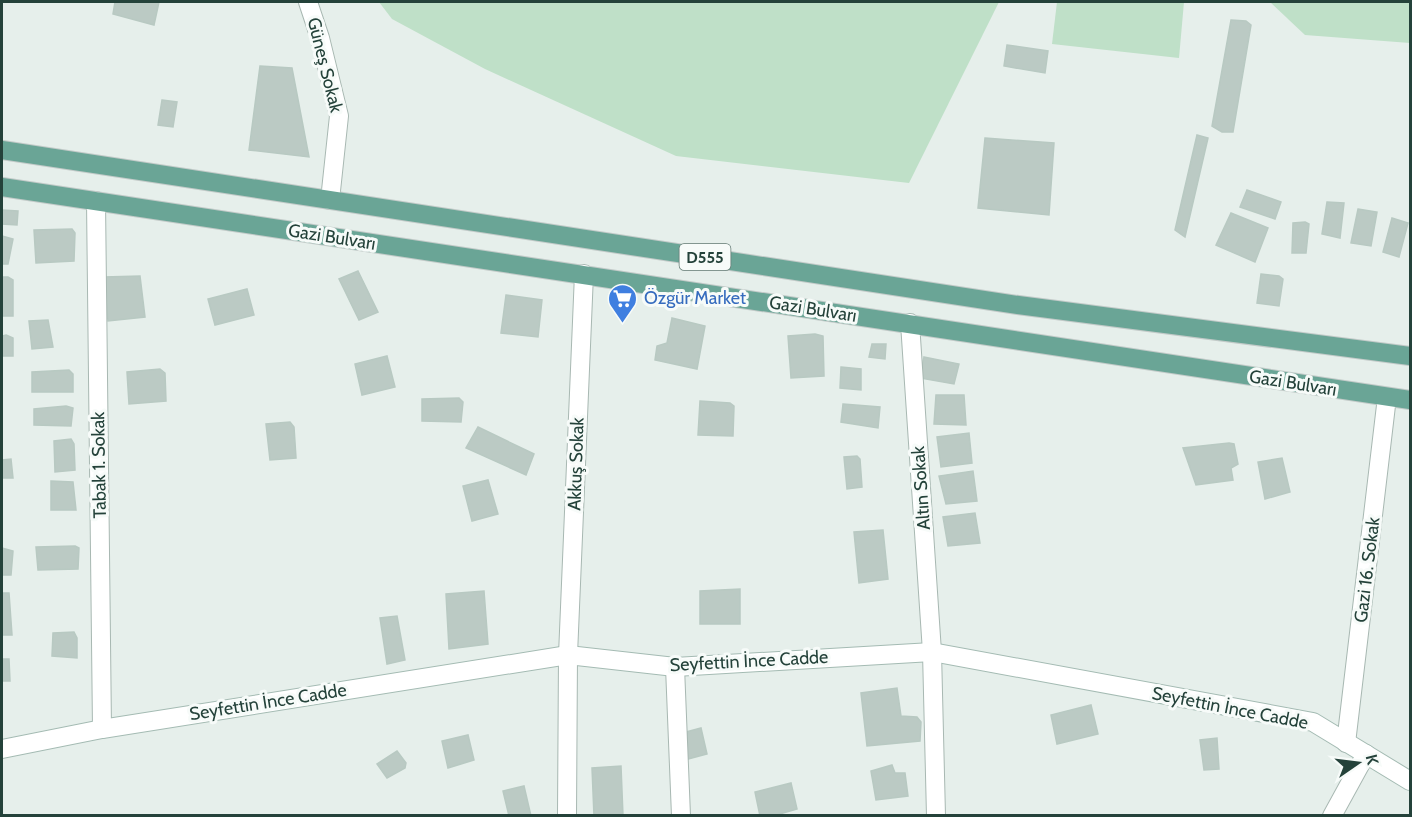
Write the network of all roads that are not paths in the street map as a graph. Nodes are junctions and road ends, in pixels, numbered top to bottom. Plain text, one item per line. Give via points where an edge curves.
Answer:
1 (308, 2) edge
2 (2, 150) edge
3 (2, 187) edge
4 (330, 200) junction
5 (96, 201) junction
6 (584, 274) junction
7 (910, 323) junction
8 (1410, 356) edge
9 (1387, 397) junction
10 (1410, 400) edge
11 (932, 652) junction
12 (567, 655) junction
13 (675, 667) junction
14 (102, 729) junction
15 (1346, 743) junction
16 (2, 749) edge
17 (1366, 754) junction
18 (1410, 781) edge
19 (567, 816) edge
20 (681, 816) edge
21 (936, 816) edge
22 (1332, 816) edge

1 - 4 street, Güneş Sokak via 339,116
2 - 4 main road, Gazi Bulvarı / D555
3 - 5 main road, Gazi Bulvarı / D555
4 - 8 main road, Gazi Bulvarı / D555 via 1018,305
5 - 6 main road, Gazi Bulvarı / D555
5 - 14 street, Tabak 1. Sokak
6 - 7 main road, Gazi Bulvarı / D555
6 - 12 street, Akkuş Sokak
7 - 9 main road, Gazi Bulvarı / D555
7 - 11 street, Altın Sokak
9 - 10 main road, Gazi Bulvarı / D555
9 - 15 street, Gazi 16. Sokak
11 - 13 street, Seyfettin İnce Cadde
11 - 15 street, Seyfettin İnce Cadde via 1313,722
11 - 21 street, Altın Sokak
12 - 13 street, Seyfettin İnce Cadde
12 - 14 street, Seyfettin İnce Cadde
12 - 19 street, Akkuş Sokak
13 - 20 street
14 - 16 street, Seyfettin İnce Cadde
15 - 17 street, Seyfettin İnce Cadde
17 - 18 street, Seyfettin İnce Cadde
17 - 22 street

